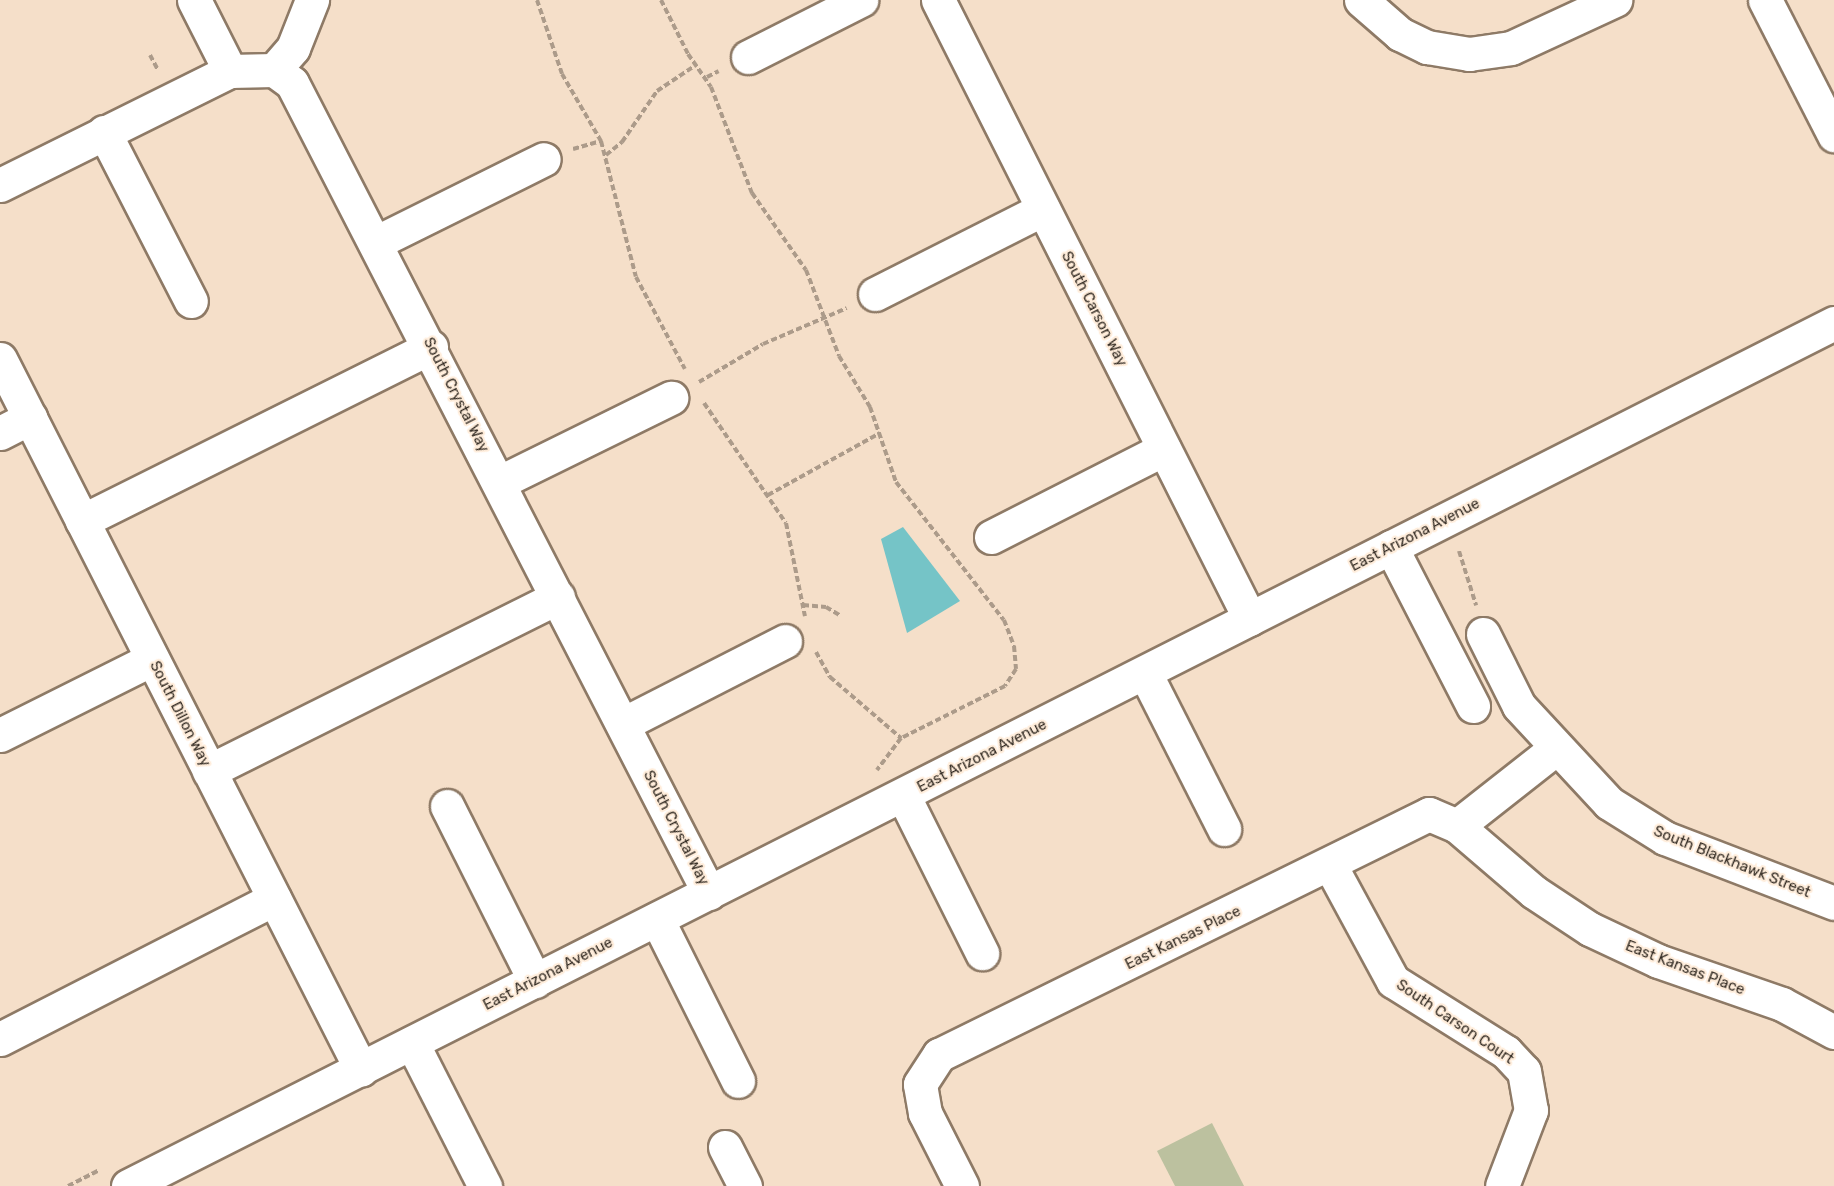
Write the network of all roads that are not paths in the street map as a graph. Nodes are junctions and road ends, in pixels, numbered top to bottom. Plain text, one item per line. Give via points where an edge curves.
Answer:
1 (194, 0) edge
2 (312, 0) edge
3 (861, 0) edge
4 (938, 0) edge
5 (1360, 0) edge
6 (1615, 0) edge
7 (1765, 0) edge
8 (747, 57) dead end
9 (274, 70) junction
10 (230, 71) junction
11 (104, 132) junction
12 (1834, 135) edge
13 (544, 159) dead end
14 (0, 185) edge
15 (1043, 209) junction
16 (377, 242) junction
17 (875, 294) road end
18 (191, 301) dead end
19 (1834, 323) edge
20 (431, 347) junction
21 (0, 359) edge
22 (680, 392) road end
23 (30, 418) junction
24 (0, 433) edge
25 (1164, 449) junction
26 (500, 482) junction
27 (82, 521) junction
28 (991, 537) dead end
29 (1391, 547) junction
30 (558, 597) junction
31 (1250, 619) junction
32 (1483, 634) dead end
33 (801, 637) road end
34 (152, 659) junction
35 (1145, 673) junction
36 (1473, 706) dead end
37 (623, 724) junction
38 (0, 735) edge
39 (1555, 748) junction
40 (209, 771) junction
41 (890, 787) junction
42 (447, 806) dead end
43 (1457, 826) junction
44 (1224, 829) dead end
45 (1330, 865) junction
46 (709, 893) junction
47 (274, 900) junction
48 (1834, 903) edge
49 (657, 919) junction
50 (982, 953) dead end
51 (535, 981) junction
52 (1834, 1032) edge
53 (0, 1039) edge
54 (412, 1042) junction
55 (361, 1069) junction
56 (738, 1081) dead end
57 (725, 1147) dead end
58 (175, 1175) edge
59 (128, 1186) edge
60 (485, 1186) edge
61 (745, 1186) edge
62 (962, 1186) edge
63 (1502, 1186) edge

1 - 10 street
2 - 9 street via 293,48
3 - 8 street
4 - 15 street, South Carson Way
5 - 6 street via 1400,34 1427,47 1469,54 1511,48
7 - 12 street
9 - 10 street
9 - 16 street, South Crystal Way via 292,83 309,108
10 - 11 street
11 - 14 street
11 - 18 street
13 - 16 street
15 - 17 street
15 - 25 street, South Carson Way
16 - 20 street, South Crystal Way
19 - 29 street, East Arizona Avenue
20 - 26 street, South Crystal Way
20 - 27 street
21 - 23 street, South Dillon Way
22 - 26 street
23 - 24 street
23 - 27 street, South Dillon Way
25 - 28 street
25 - 31 street, South Carson Way
26 - 30 street, South Crystal Way
27 - 34 street, South Dillon Way
29 - 31 street, East Arizona Avenue
29 - 36 street
30 - 37 street, South Crystal Way
30 - 40 street
31 - 35 street, East Arizona Avenue
32 - 39 street, South Blackhawk Street via 1519,706 1532,715
33 - 37 street
34 - 38 street
34 - 40 street, South Dillon Way
35 - 41 street, East Arizona Avenue
35 - 44 street
37 - 46 street, South Crystal Way
39 - 43 street
39 - 48 street, South Blackhawk Street via 1609,803 1650,830
40 - 47 street, South Dillon Way
41 - 46 street, East Arizona Avenue
41 - 50 street
42 - 51 street
43 - 45 street, East Kansas Place via 1429,813
43 - 52 street, East Kansas Place via 1534,892 1590,929 1658,961 1782,1004
45 - 62 street, East Kansas Place via 939,1054 920,1084 926,1113
45 - 63 street, South Carson Court via 1394,981 1506,1052 1524,1071 1531,1110
46 - 49 street, East Arizona Avenue
47 - 53 street
47 - 55 street, South Dillon Way
49 - 51 street, East Arizona Avenue
49 - 56 street
51 - 54 street, East Arizona Avenue
54 - 55 street, East Arizona Avenue
54 - 60 street
55 - 58 street, East Arizona Avenue
57 - 61 street
58 - 59 street, East Arizona Avenue

